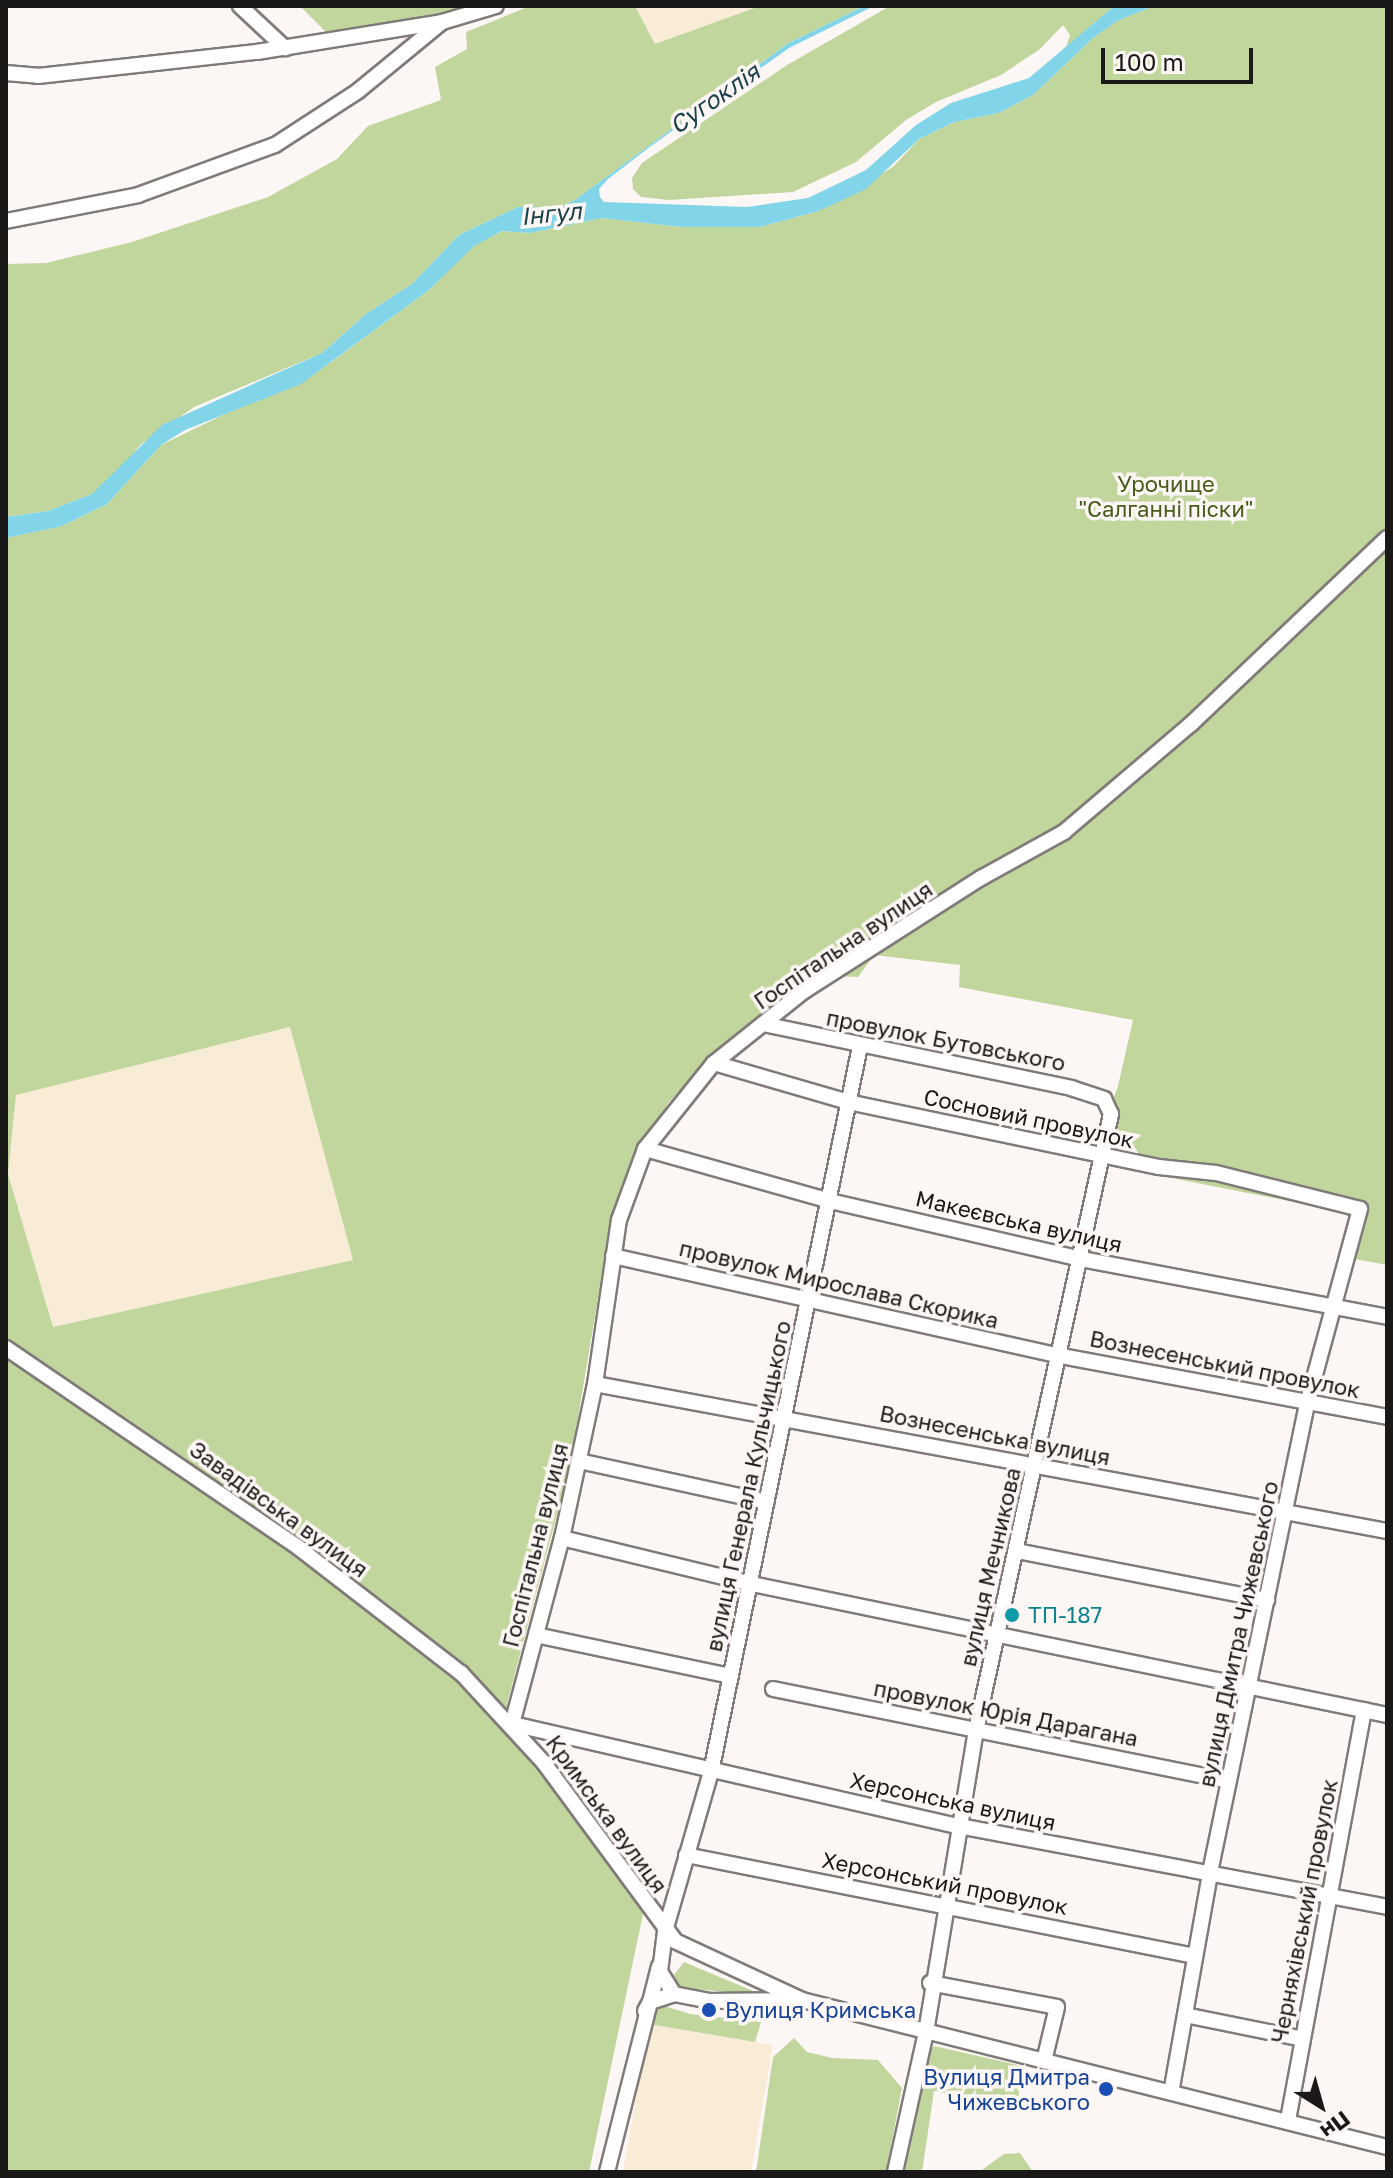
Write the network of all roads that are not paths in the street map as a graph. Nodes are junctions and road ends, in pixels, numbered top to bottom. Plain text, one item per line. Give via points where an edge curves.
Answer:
1 (240, 6) edge
2 (496, 6) edge
3 (442, 22) junction
4 (285, 48) junction
5 (6, 73) edge
6 (6, 221) edge
7 (1387, 538) edge
8 (763, 1024) junction
9 (860, 1046) junction
10 (714, 1063) junction
11 (848, 1102) junction
12 (1111, 1114) joint
13 (645, 1149) junction
14 (1099, 1155) junction
15 (830, 1201) junction
16 (1339, 1203) joint
17 (613, 1256) junction
18 (1076, 1258) junction
19 (809, 1301) junction
20 (1330, 1308) junction
21 (1387, 1317) edge
22 (6, 1348) edge
23 (1056, 1355) junction
24 (595, 1384) junction
25 (1307, 1404) junction
26 (782, 1417) junction
27 (1387, 1417) edge
28 (579, 1461) junction
29 (1035, 1464) junction
30 (767, 1502) junction
31 (1287, 1512) junction
32 (1387, 1531) edge
33 (562, 1538) junction
34 (1017, 1551) junction
35 (752, 1584) junction
36 (1267, 1600) junction
37 (536, 1635) junction
38 (996, 1636) junction
39 (731, 1676) junction
40 (1250, 1687) junction
41 (773, 1689) dead end
42 (1364, 1710) junction
43 (1387, 1715) edge
44 (512, 1724) junction
45 (976, 1730) junction
46 (711, 1772) junction
47 (1229, 1781) junction
48 (959, 1826) junction
49 (686, 1855) junction
50 (1210, 1874) junction
51 (1331, 1896) junction
52 (943, 1905) junction
53 (1387, 1907) edge
54 (665, 1931) junction
55 (687, 1946) junction
56 (1195, 1956) junction
57 (660, 1962) junction
58 (764, 1981) junction
59 (930, 1983) junction
60 (674, 1994) junction
61 (802, 2000) junction
62 (770, 2002) junction
63 (645, 2011) junction
64 (1185, 2015) junction
65 (926, 2032) junction
66 (1303, 2039) junction
67 (1044, 2061) junction
68 (1171, 2093) junction
69 (1288, 2120) junction
70 (1387, 2147) edge
71 (607, 2172) edge
72 (895, 2172) edge

1 - 4 street
2 - 3 street
3 - 4 street
3 - 6 street via 358,91 275,145 138,195
4 - 5 street via 38,76
7 - 8 street, Госпітальна вулиця via 1191,724 1064,832 981,878 804,991
8 - 9 street, провулок Бутовського
8 - 10 street, Госпітальна вулиця
9 - 11 street, вулиця Генерала Кульчицького
9 - 12 street, провулок Бутовського via 1071,1088 1104,1099
10 - 11 street, Сосновий провулок
10 - 13 street, Госпітальна вулиця
11 - 14 street, Сосновий провулок
11 - 15 street, вулиця Генерала Кульчицького
12 - 14 street, вулиця Мечникова
13 - 15 street, Макеєвська вулиця
13 - 17 street, Госпітальна вулиця via 619,1220
14 - 16 street, Сосновий провулок via 1216,1173
14 - 18 street, вулиця Мечникова
15 - 18 street, Макеєвська вулиця
15 - 19 street, вулиця Генерала Кульчицького
16 - 20 street, вулиця Дмитра Чижевського via 1360,1209
17 - 19 street, провулок Мирослава Скорика
17 - 24 street, Госпітальна вулиця
18 - 20 street, Макеєвська вулиця
18 - 23 street, вулиця Мечникова
19 - 23 street, провулок Мирослава Скорика
19 - 26 street, вулиця Генерала Кульчицького
20 - 21 street, Макеєвська вулиця
20 - 25 street, вулиця Дмитра Чижевського
22 - 44 street, Завадівська вулиця via 299,1548 461,1673
23 - 25 street, Вознесенський провулок
23 - 29 street, вулиця Мечникова
24 - 26 street, Вознесенська вулиця
24 - 28 street, Госпітальна вулиця
25 - 27 street, Вознесенський провулок
25 - 31 street, вулиця Дмитра Чижевського
26 - 29 street, Вознесенська вулиця
26 - 30 street, вулиця Генерала Кульчицького
28 - 30 street
28 - 33 street, Госпітальна вулиця
29 - 31 street, Вознесенська вулиця
29 - 34 street, вулиця Мечникова
30 - 35 street, вулиця Генерала Кульчицького
31 - 32 street, Вознесенська вулиця
31 - 36 street, вулиця Дмитра Чижевського
33 - 35 street
33 - 37 street, Госпітальна вулиця
34 - 36 street
34 - 38 street, вулиця Мечникова
35 - 38 street
35 - 39 street, вулиця Генерала Кульчицького
36 - 40 street, вулиця Дмитра Чижевського
37 - 39 street
37 - 44 street, Госпітальна вулиця
38 - 40 street
38 - 45 street, вулиця Мечникова
39 - 46 street, вулиця Генерала Кульчицького
40 - 42 street
40 - 47 street, вулиця Дмитра Чижевського
41 - 45 street, провулок Юрія Дарагана
42 - 43 street
42 - 51 street, Черняхівський провулок
44 - 46 street, Херсонська вулиця
44 - 54 street, Кримська вулиця
45 - 47 street, провулок Юрія Дарагана
45 - 48 street, вулиця Мечникова
46 - 48 street, Херсонська вулиця
46 - 49 street, вулиця Генерала Кульчицького
47 - 50 street, вулиця Дмитра Чижевського
48 - 50 street, Херсонська вулиця
48 - 52 street, вулиця Мечникова
49 - 52 street, Херсонський провулок
49 - 54 street, вулиця Генерала Кульчицького
50 - 51 street, Херсонська вулиця
50 - 56 street, вулиця Дмитра Чижевського
51 - 53 street, Херсонська вулиця
51 - 66 street, Черняхівський провулок
52 - 56 street, Херсонський провулок
52 - 59 street, вулиця Мечникова
54 - 55 street, Кримська вулиця
54 - 57 street
55 - 57 street
55 - 58 street, Кримська вулиця
56 - 64 street, вулиця Дмитра Чижевського
57 - 60 street via 663,1983
57 - 63 street
58 - 61 street, Кримська вулиця
58 - 62 street via 772,1990
59 - 65 street, вулиця Мечникова
59 - 67 street via 1057,2007
60 - 62 street, Кримська вулиця
60 - 63 street via 650,2002
61 - 62 street, Кримська вулиця
61 - 65 street, Кримська вулиця
63 - 71 street
64 - 66 street
64 - 68 street, вулиця Дмитра Чижевського
65 - 67 street, Кримська вулиця
65 - 72 street, вулиця Мечникова
66 - 69 street, Черняхівський провулок
67 - 68 street, Кримська вулиця
68 - 69 street, Кримська вулиця
69 - 70 street, Кримська вулиця

